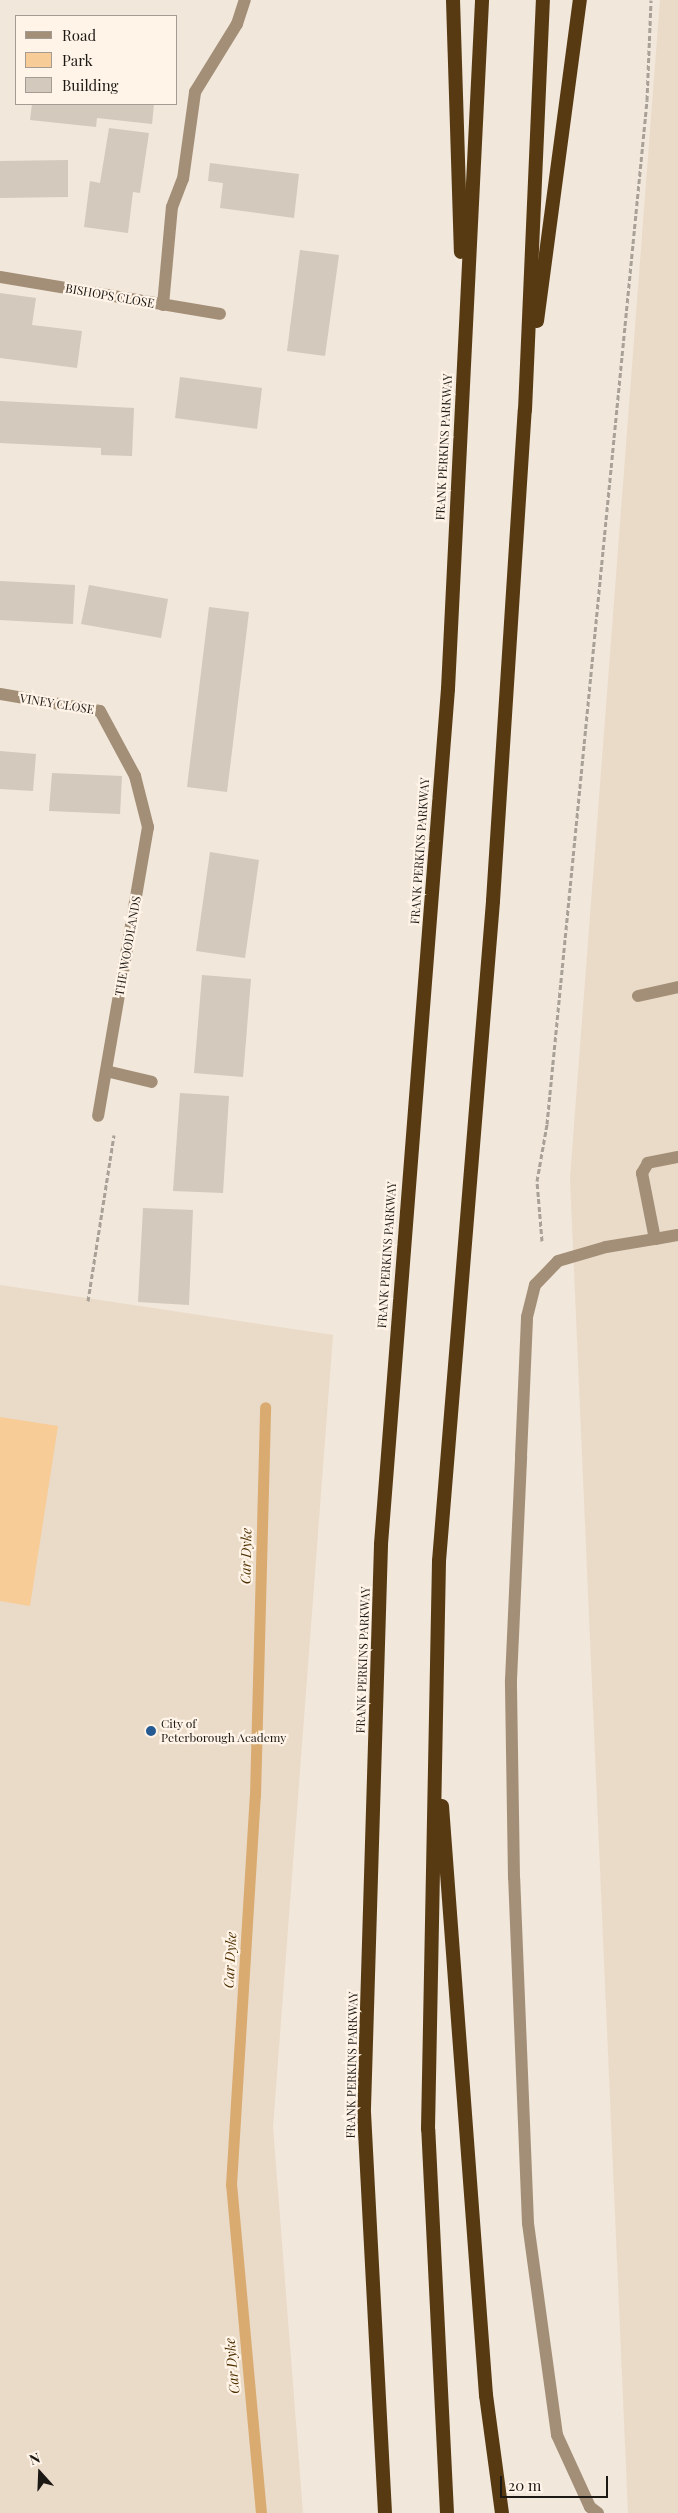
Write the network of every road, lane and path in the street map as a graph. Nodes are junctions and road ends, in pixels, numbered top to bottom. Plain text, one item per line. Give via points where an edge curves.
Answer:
1 (245, 0) edge
2 (453, 0) edge
3 (482, 0) edge
4 (543, 0) edge
5 (580, 0) edge
6 (651, 0) edge
7 (0, 277) edge
8 (163, 305) junction
9 (220, 314) dead end
10 (464, 347) junction
11 (525, 410) junction
12 (0, 694) edge
13 (135, 776) joint
14 (678, 987) edge
15 (638, 996) dead end
16 (106, 1071) junction
17 (152, 1082) dead end
18 (98, 1116) joint
19 (678, 1156) edge
20 (678, 1235) edge
21 (655, 1239) junction
22 (550, 1268) junction
23 (88, 1301) dead end
24 (436, 1723) junction
25 (385, 2513) edge
26 (447, 2513) edge
27 (502, 2513) edge
28 (598, 2513) edge

1 - 8 street via 237,24 195,92 182,179 172,208
2 - 10 highway
3 - 10 highway, FRANK PERKINS PARKWAY
4 - 11 highway
5 - 11 highway
6 - 22 path via 646,110 547,1124 537,1181 542,1243
7 - 8 street, BISHOPS CLOSE
8 - 9 street, BISHOPS CLOSE
10 - 25 highway, FRANK PERKINS PARKWAY via 448,689 381,1544 364,2108
11 - 24 highway via 493,901 439,1561
12 - 13 street, VINEY CLOSE via 100,711
13 - 16 street, THE WOODLANDS via 148,827
14 - 15 street
16 - 17 street
16 - 18 street, THE WOODLANDS
18 - 23 path via 114,1132
19 - 21 street via 643,1167
20 - 21 street
21 - 22 street via 606,1247 558,1261
22 - 28 street via 535,1285 527,1316 511,1680 514,1898 528,2223 557,2435 590,2507
24 - 26 highway via 428,2129
24 - 27 highway via 486,2395

